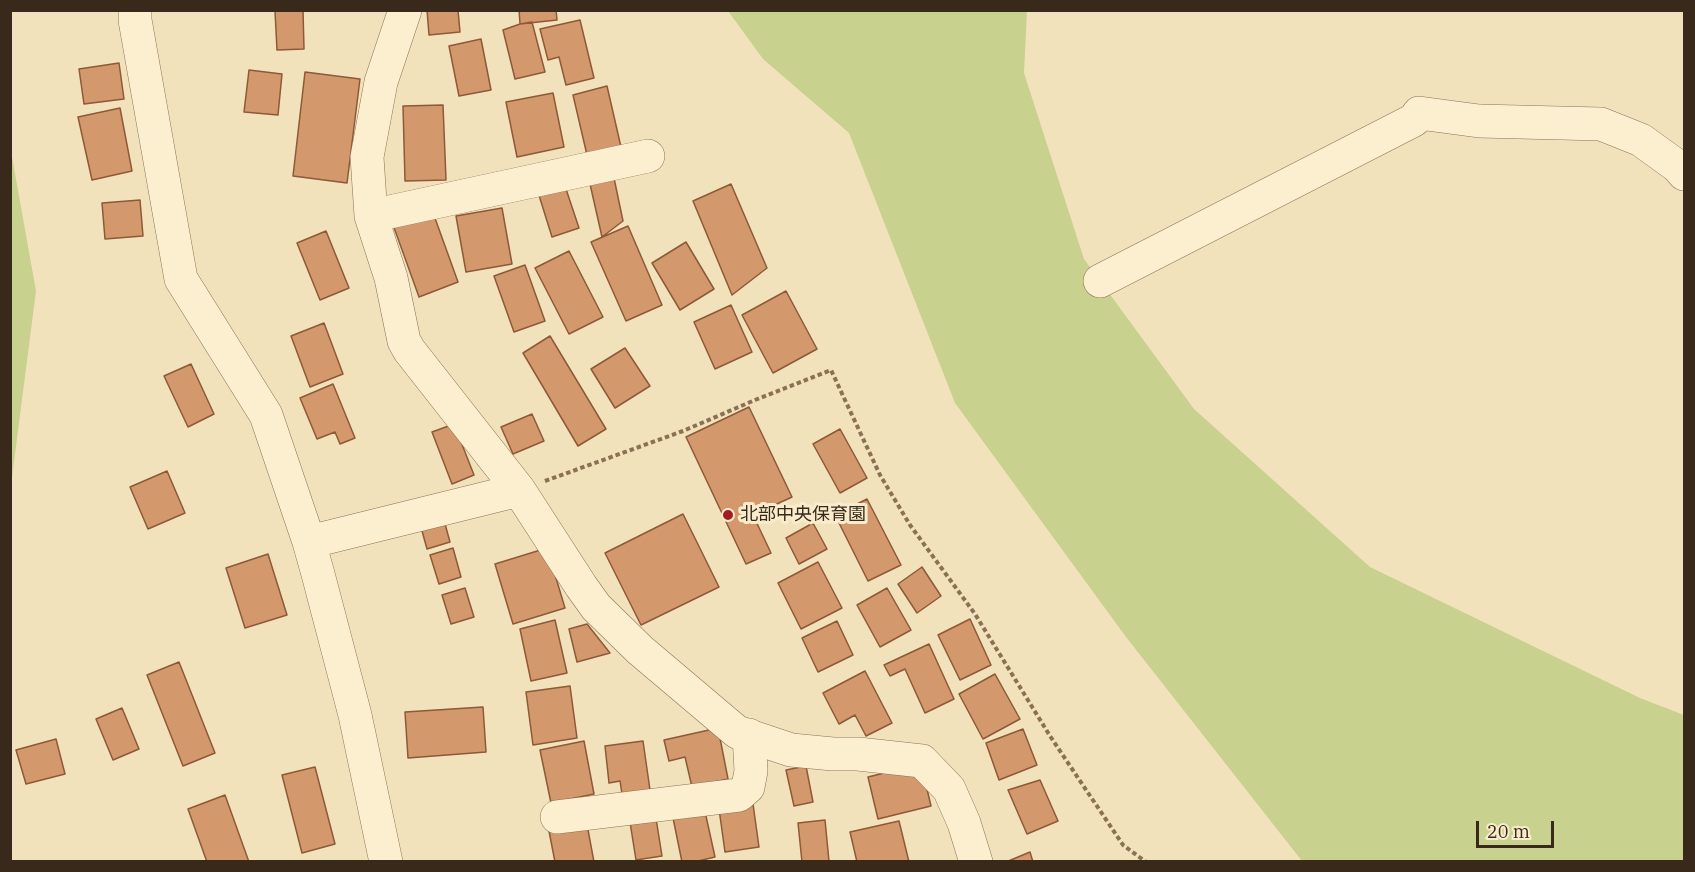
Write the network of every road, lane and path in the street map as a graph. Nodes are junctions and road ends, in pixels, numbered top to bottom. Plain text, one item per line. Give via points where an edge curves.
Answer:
1 (135, 10) edge
2 (405, 10) edge
3 (648, 156) dead end
4 (1684, 174) edge
5 (371, 216) junction
6 (1100, 281) dead end
7 (519, 490) junction
8 (309, 542) junction
9 (749, 735) junction
10 (556, 817) dead end
11 (386, 861) edge
12 (976, 861) edge
13 (1146, 861) edge

1 - 8 street via 181,279 266,415
2 - 5 street via 381,82 367,157
3 - 5 street
4 - 6 street via 1641,140 1601,124 1479,121 1419,113 1414,120
5 - 7 street via 391,278 404,341
7 - 8 street
7 - 9 street via 581,586 612,625 737,732
7 - 13 path via 683,431 831,370 880,475 910,525 975,614 1123,845
8 - 11 street via 355,715
9 - 10 street via 751,771 748,787 739,795
9 - 12 street via 791,750 922,761 949,789

